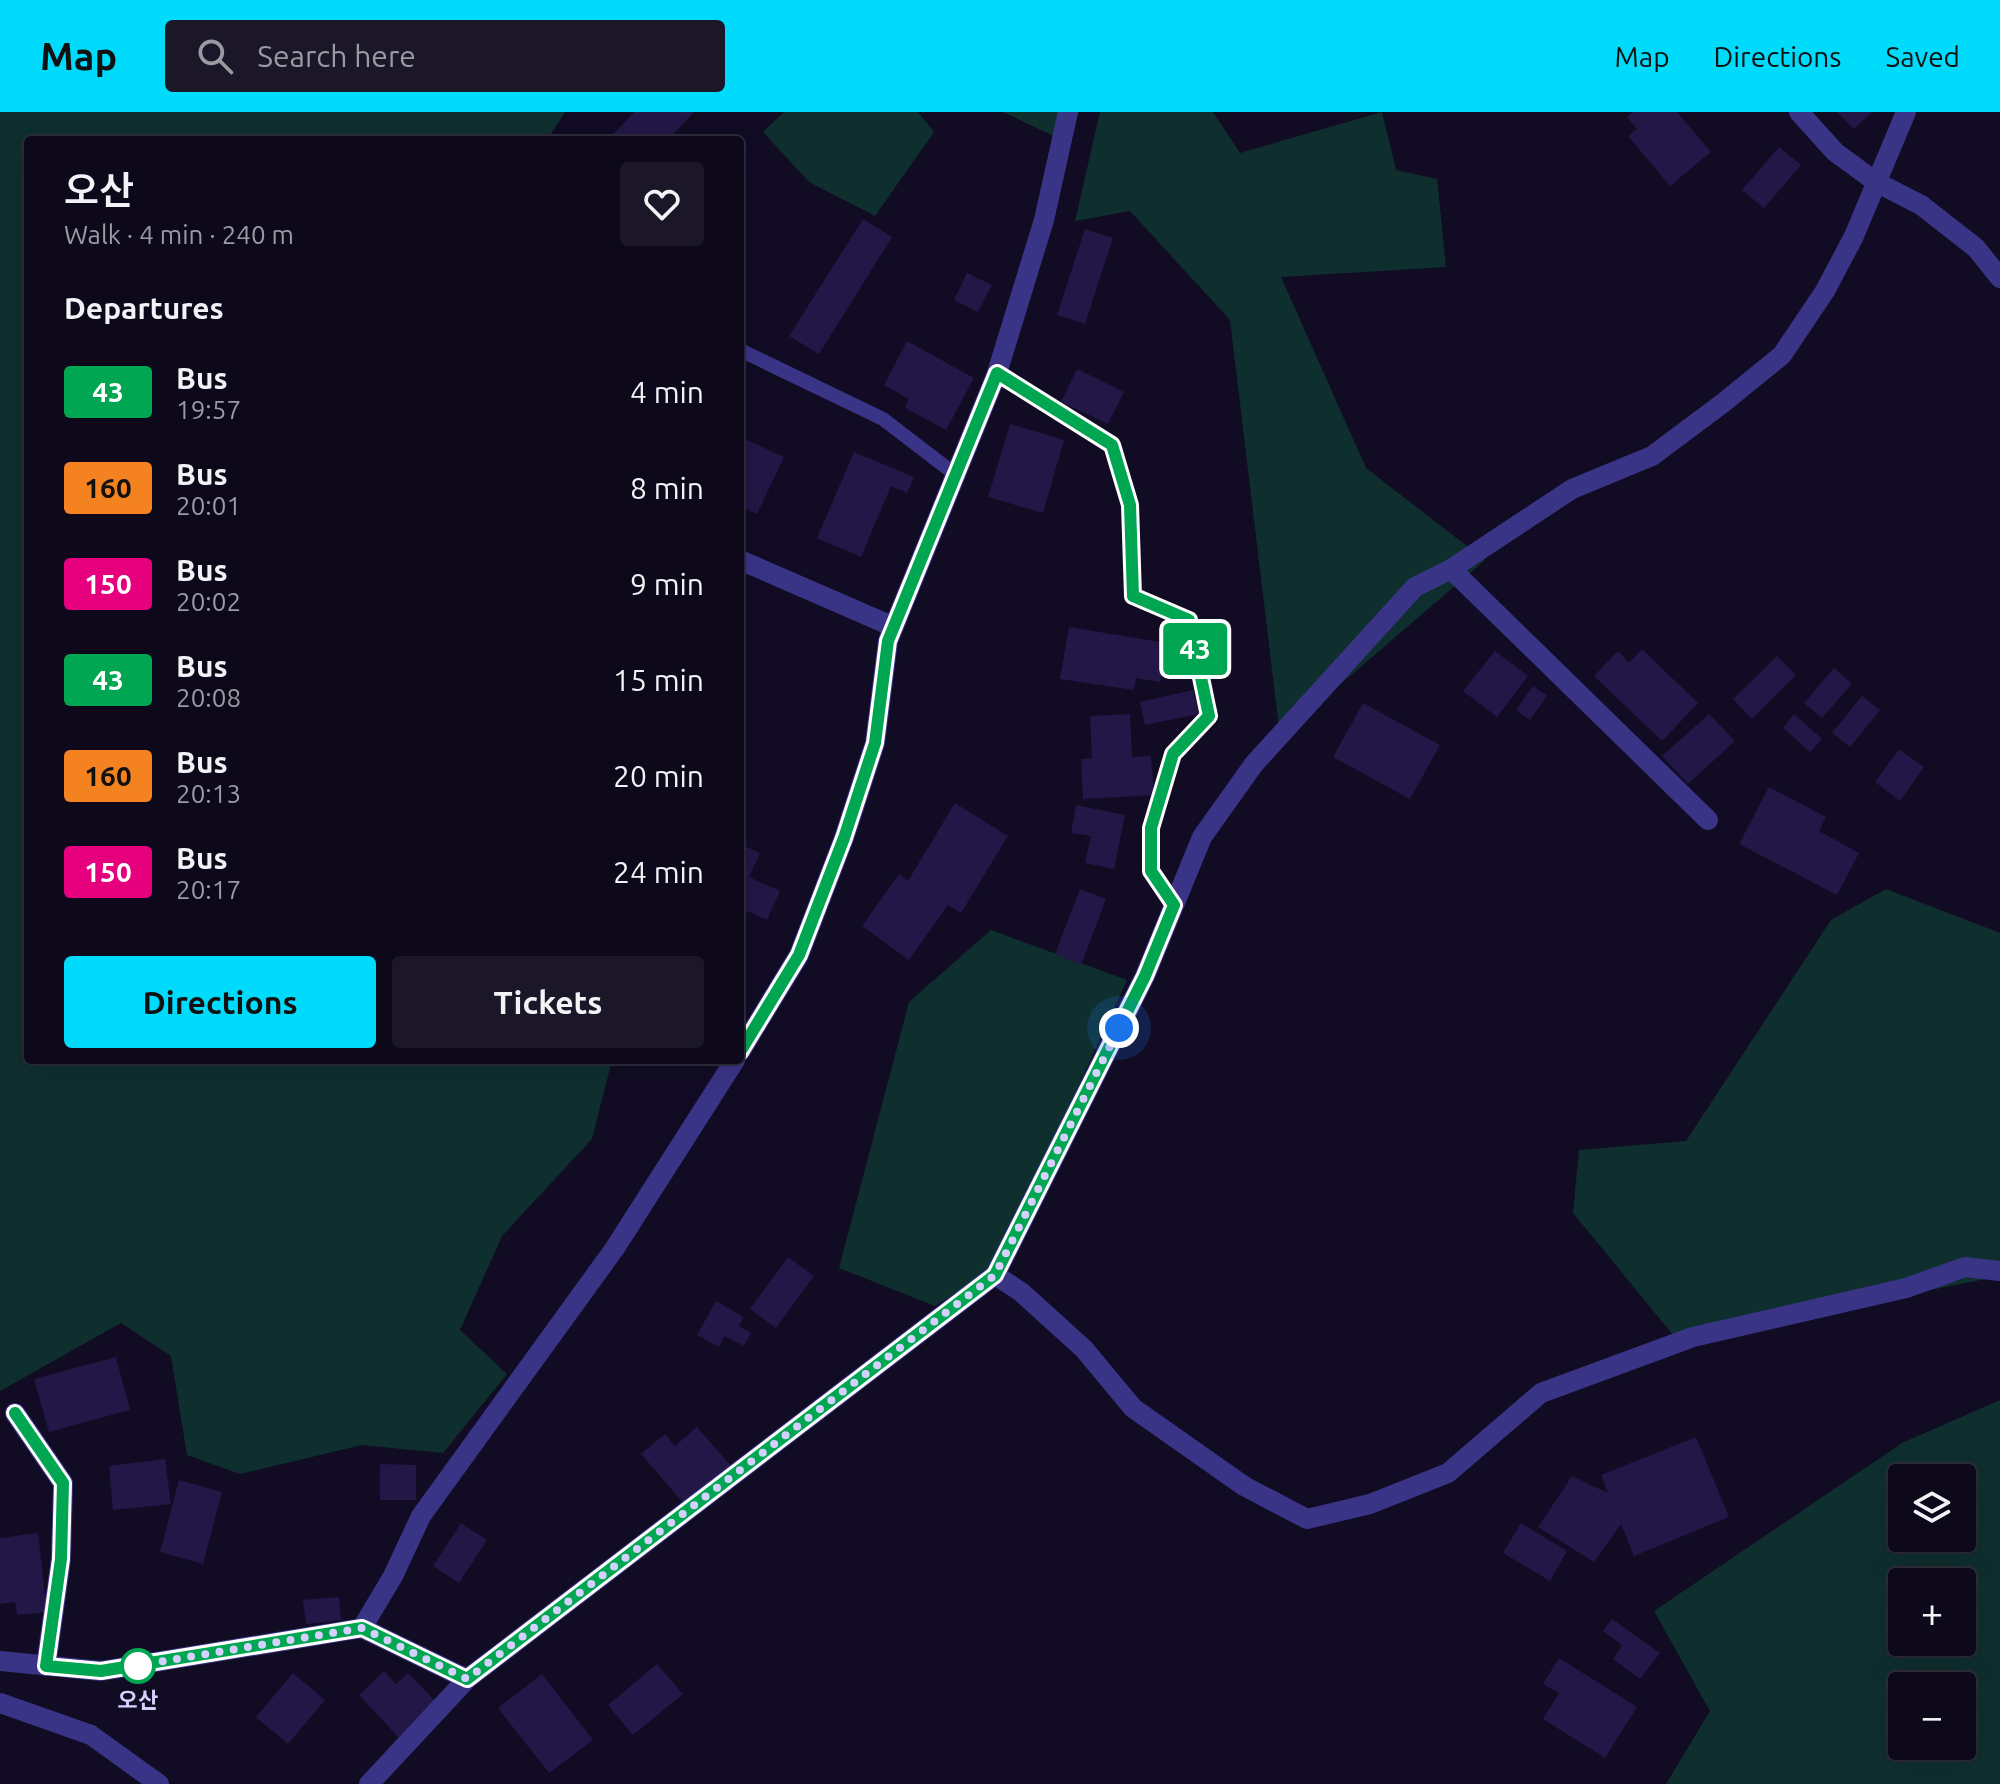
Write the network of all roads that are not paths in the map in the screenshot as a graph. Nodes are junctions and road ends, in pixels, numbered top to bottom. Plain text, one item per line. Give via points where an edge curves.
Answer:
1 (1068, 112) edge
2 (1799, 112) edge
3 (1906, 112) edge
4 (1876, 182) junction
5 (2000, 278) edge
6 (744, 352) edge
7 (997, 373) junction
8 (956, 475) junction
9 (744, 562) edge
10 (1451, 569) junction
11 (894, 627) junction
12 (1708, 820) dead end
13 (1174, 905) junction
14 (744, 1045) edge
15 (732, 1064) edge
16 (2000, 1271) edge
17 (995, 1275) junction
18 (15, 1413) dead end
19 (362, 1628) junction
20 (0, 1661) edge
21 (46, 1666) junction
22 (467, 1679) junction
23 (0, 1703) edge
24 (159, 1784) edge
25 (369, 1784) edge

1 - 7 street via 1044,220
2 - 4 street via 1835,152
3 - 4 street
4 - 5 street via 1921,205 1976,248
4 - 10 street via 1825,291 1782,355 1652,456 1572,489
6 - 8 lane via 883,419
7 - 8 street
7 - 13 lane via 1112,445 1130,505 1133,596 1189,620 1209,716 1173,754 1151,828 1151,871
8 - 11 street
9 - 11 street
10 - 12 street
10 - 13 street via 1415,587 1254,764 1202,837
11 - 14 street via 875,743 844,838 799,955
13 - 17 street via 1145,976
15 - 19 street via 615,1248 421,1516
16 - 17 street via 1965,1267 1906,1288 1693,1337 1541,1393 1448,1473 1370,1504 1307,1519 1244,1486 1133,1408 1084,1349
17 - 22 street
18 - 21 street via 63,1483 61,1559
19 - 21 street via 101,1671
19 - 22 street
20 - 21 street
22 - 25 street
23 - 24 street via 91,1735

